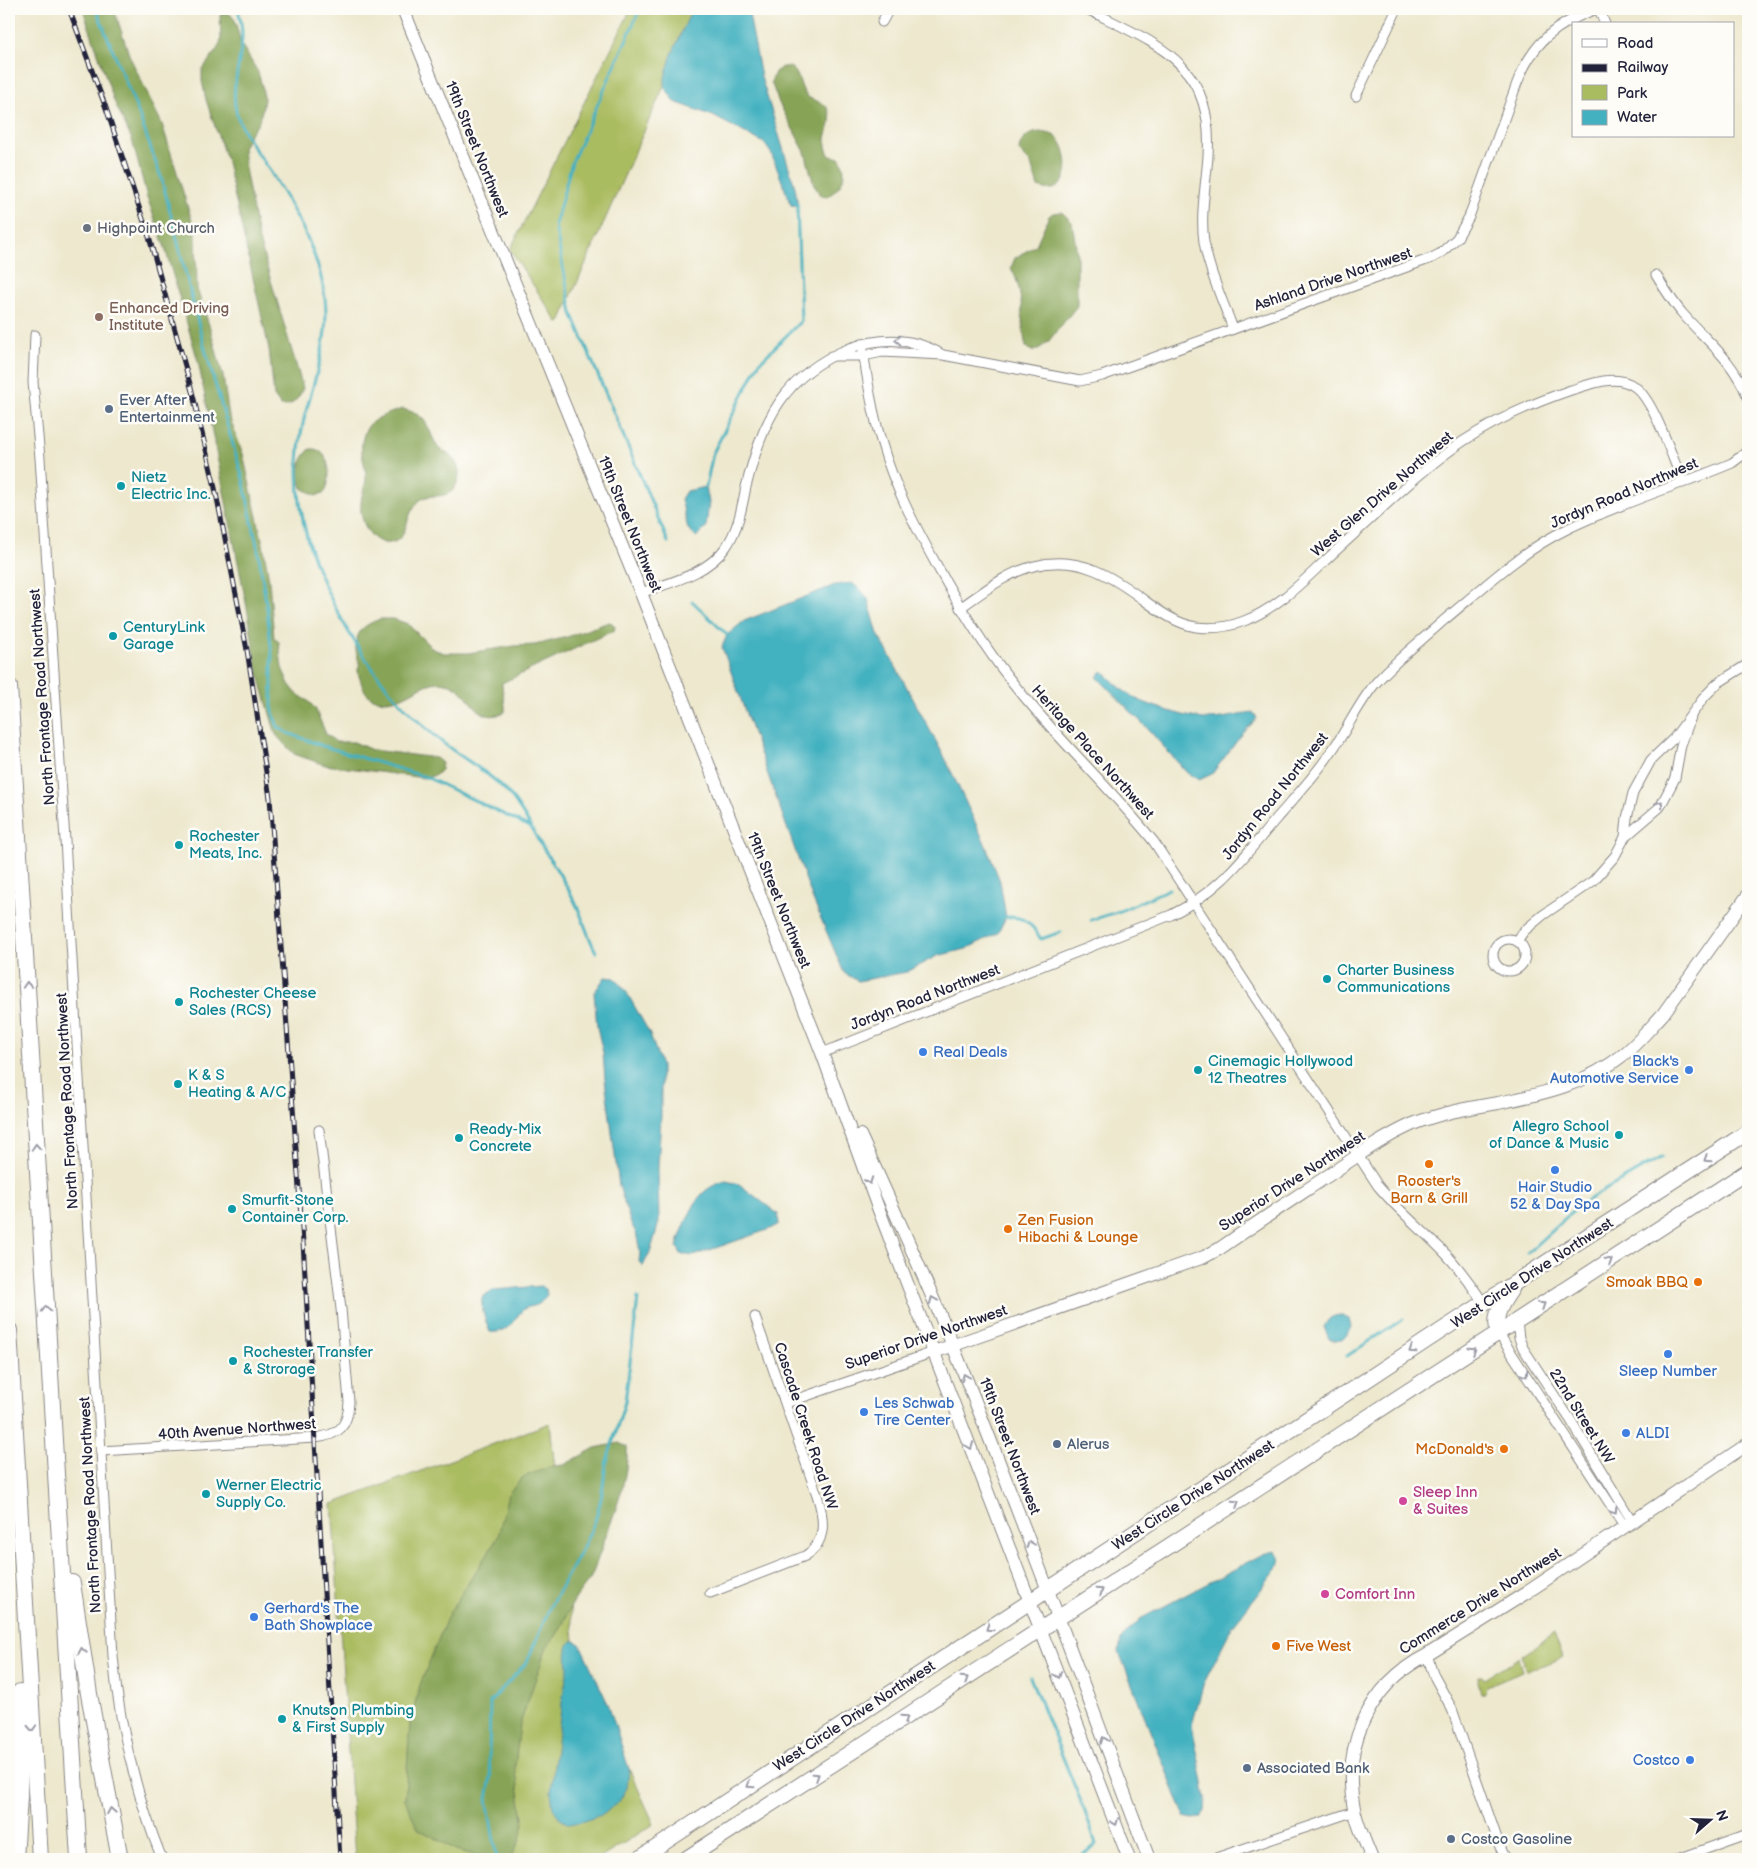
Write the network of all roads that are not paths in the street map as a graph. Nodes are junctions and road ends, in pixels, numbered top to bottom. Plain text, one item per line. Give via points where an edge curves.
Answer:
1 (403, 9) edge
2 (889, 9) edge
3 (1087, 9) edge
4 (1397, 9) edge
5 (1598, 9) edge
6 (882, 22) dead end
7 (1604, 22) edge
8 (1356, 96) dead end
9 (1656, 275) dead end
10 (1233, 329) junction
11 (35, 335) dead end
12 (862, 344) junction
13 (943, 355) junction
14 (831, 356) junction
15 (864, 356) junction
16 (1748, 397) edge
17 (1748, 451) edge
18 (1683, 483) junction
19 (641, 593) junction
20 (960, 608) junction
21 (1748, 664) edge
22 (9, 686) edge
23 (1691, 717) junction
24 (1625, 837) junction
25 (1748, 895) edge
26 (1194, 903) junction
27 (1517, 941) dead end
28 (822, 1053) junction
29 (319, 1130) dead end
30 (1748, 1132) edge
31 (1358, 1156) junction
32 (1748, 1171) edge
33 (1516, 1283) junction
34 (1484, 1304) junction
35 (755, 1317) dead end
36 (1517, 1322) junction
37 (9, 1330) edge
38 (1499, 1334) junction
39 (953, 1345) junction
40 (934, 1352) junction
41 (48, 1358) junction
42 (786, 1403) junction
43 (1748, 1444) edge
44 (101, 1451) junction
45 (1628, 1524) junction
46 (23, 1565) junction
47 (1048, 1590) junction
48 (710, 1593) dead end
49 (1030, 1602) junction
50 (1059, 1618) junction
51 (1040, 1630) junction
52 (1427, 1655) junction
53 (1354, 1811) junction
54 (1748, 1834) edge
55 (15, 1859) edge
56 (40, 1859) edge
57 (79, 1859) edge
58 (120, 1859) edge
59 (162, 1859) edge
60 (639, 1859) edge
61 (686, 1859) edge
62 (1129, 1859) edge
63 (1149, 1859) edge
64 (1213, 1859) edge
65 (1372, 1859) edge
66 (1506, 1859) edge
67 (1678, 1859) edge

1 - 19 street, 19th Street Northwest
2 - 6 street
3 - 10 street via 1172,56 1188,72 1201,95 1209,135 1204,242
4 - 8 street
5 - 7 street
5 - 10 street, Ashland Drive Northwest via 1554,29 1526,62 1472,211 1449,246 1423,262
9 - 16 street via 1681,312 1730,363
10 - 13 street, Ashland Drive Northwest via 1080,381
11 - 44 street, North Frontage Road Northwest via 33,382 65,840
13 -> 12 street, Ashland Drive Northwest via 927,346 907,341 880,340
12 - 14 street, Ashland Drive Northwest
12 - 15 street, Heritage Place Northwest
13 - 15 street, Ashland Drive Northwest via 882,352
14 - 15 street, Ashland Drive Northwest
14 - 19 street, Ashland Drive Northwest via 796,381 769,418 758,442 737,526 726,547 712,563 691,575
15 - 20 street, Heritage Place Northwest via 881,443 890,469 915,525
17 - 18 street, Jordyn Road Northwest via 1732,463
18 - 20 street, West Glen Drive Northwest via 1641,391 1624,380 1615,380 1559,394 1511,414 1463,442 1433,464 1291,591 1259,615 1226,627 1195,627 1165,615 1125,585 1093,568 1077,564 1054,563 1014,573
18 - 26 street, Jordyn Road Northwest via 1568,529 1503,570 1392,666 1364,700 1319,770 1234,869
19 - 28 street, 19th Street Northwest
20 - 26 street, Heritage Place Northwest via 1009,679 1154,842
21 - 23 street via 1718,683
41 -> 22 highway
23 - 24 street via 1655,755 1642,776 1633,794
24 -> 23 street via 1660,807 1679,764 1681,745
24 - 27 street via 1615,856 1593,881 1543,915
25 - 31 street, Superior Drive Northwest via 1663,1014 1635,1044 1608,1066 1544,1093 1432,1118 1396,1132
26 - 28 street, Jordyn Road Northwest via 1171,915
26 - 31 street, Heritage Place Northwest
39 -> 28 street, 19th Street Northwest
28 -> 40 street, 19th Street Northwest
29 - 44 street, 40th Avenue Northwest via 349,1402 349,1412 342,1429 328,1437
30 -> 33 main road, West Circle Drive Northwest
31 - 34 street, Heritage Place Northwest via 1394,1206 1442,1249
31 - 39 street, Superior Drive Northwest via 1204,1256
36 -> 32 main road, West Circle Drive Northwest
33 - 34 main road, West Circle Drive Northwest
33 - 38 main road via 1498,1310 1496,1326
34 -> 47 main road, West Circle Drive Northwest
35 - 42 street, Cascade Creek Road NW
36 - 38 main road, West Circle Drive Northwest
36 - 45 street, 22nd Street NW via 1523,1348 1570,1419
37 - 46 highway
38 -> 45 street, 22nd Street NW
50 -> 38 main road, West Circle Drive Northwest
39 - 40 street, Superior Drive Northwest
47 -> 39 street, 19th Street Northwest
40 - 42 street, Superior Drive Northwest
40 -> 49 street, 19th Street Northwest
41 - 57 highway
58 -> 41 highway via 76,1608
42 - 48 street, Cascade Creek Road NW via 821,1506 820,1538 812,1552 797,1560
43 - 45 street, Commerce Drive Northwest
44 - 59 street, North Frontage Road Northwest via 119,1703 136,1785
45 - 52 street, Commerce Drive Northwest
46 - 55 highway
46 -> 56 highway
47 - 49 main road, West Circle Drive Northwest
47 - 50 street, 19th Street Northwest
49 - 51 street, 19th Street Northwest
49 -> 60 main road, West Circle Drive Northwest
50 - 51 main road, West Circle Drive Northwest
63 -> 50 street, 19th Street Northwest
61 -> 51 main road, West Circle Drive Northwest
51 -> 62 street, 19th Street Northwest
52 - 53 street, Commerce Drive Northwest via 1393,1678 1365,1717 1352,1757
52 - 66 street via 1452,1709
53 - 64 street
53 - 65 street, Commerce Drive Northwest
54 - 67 street

